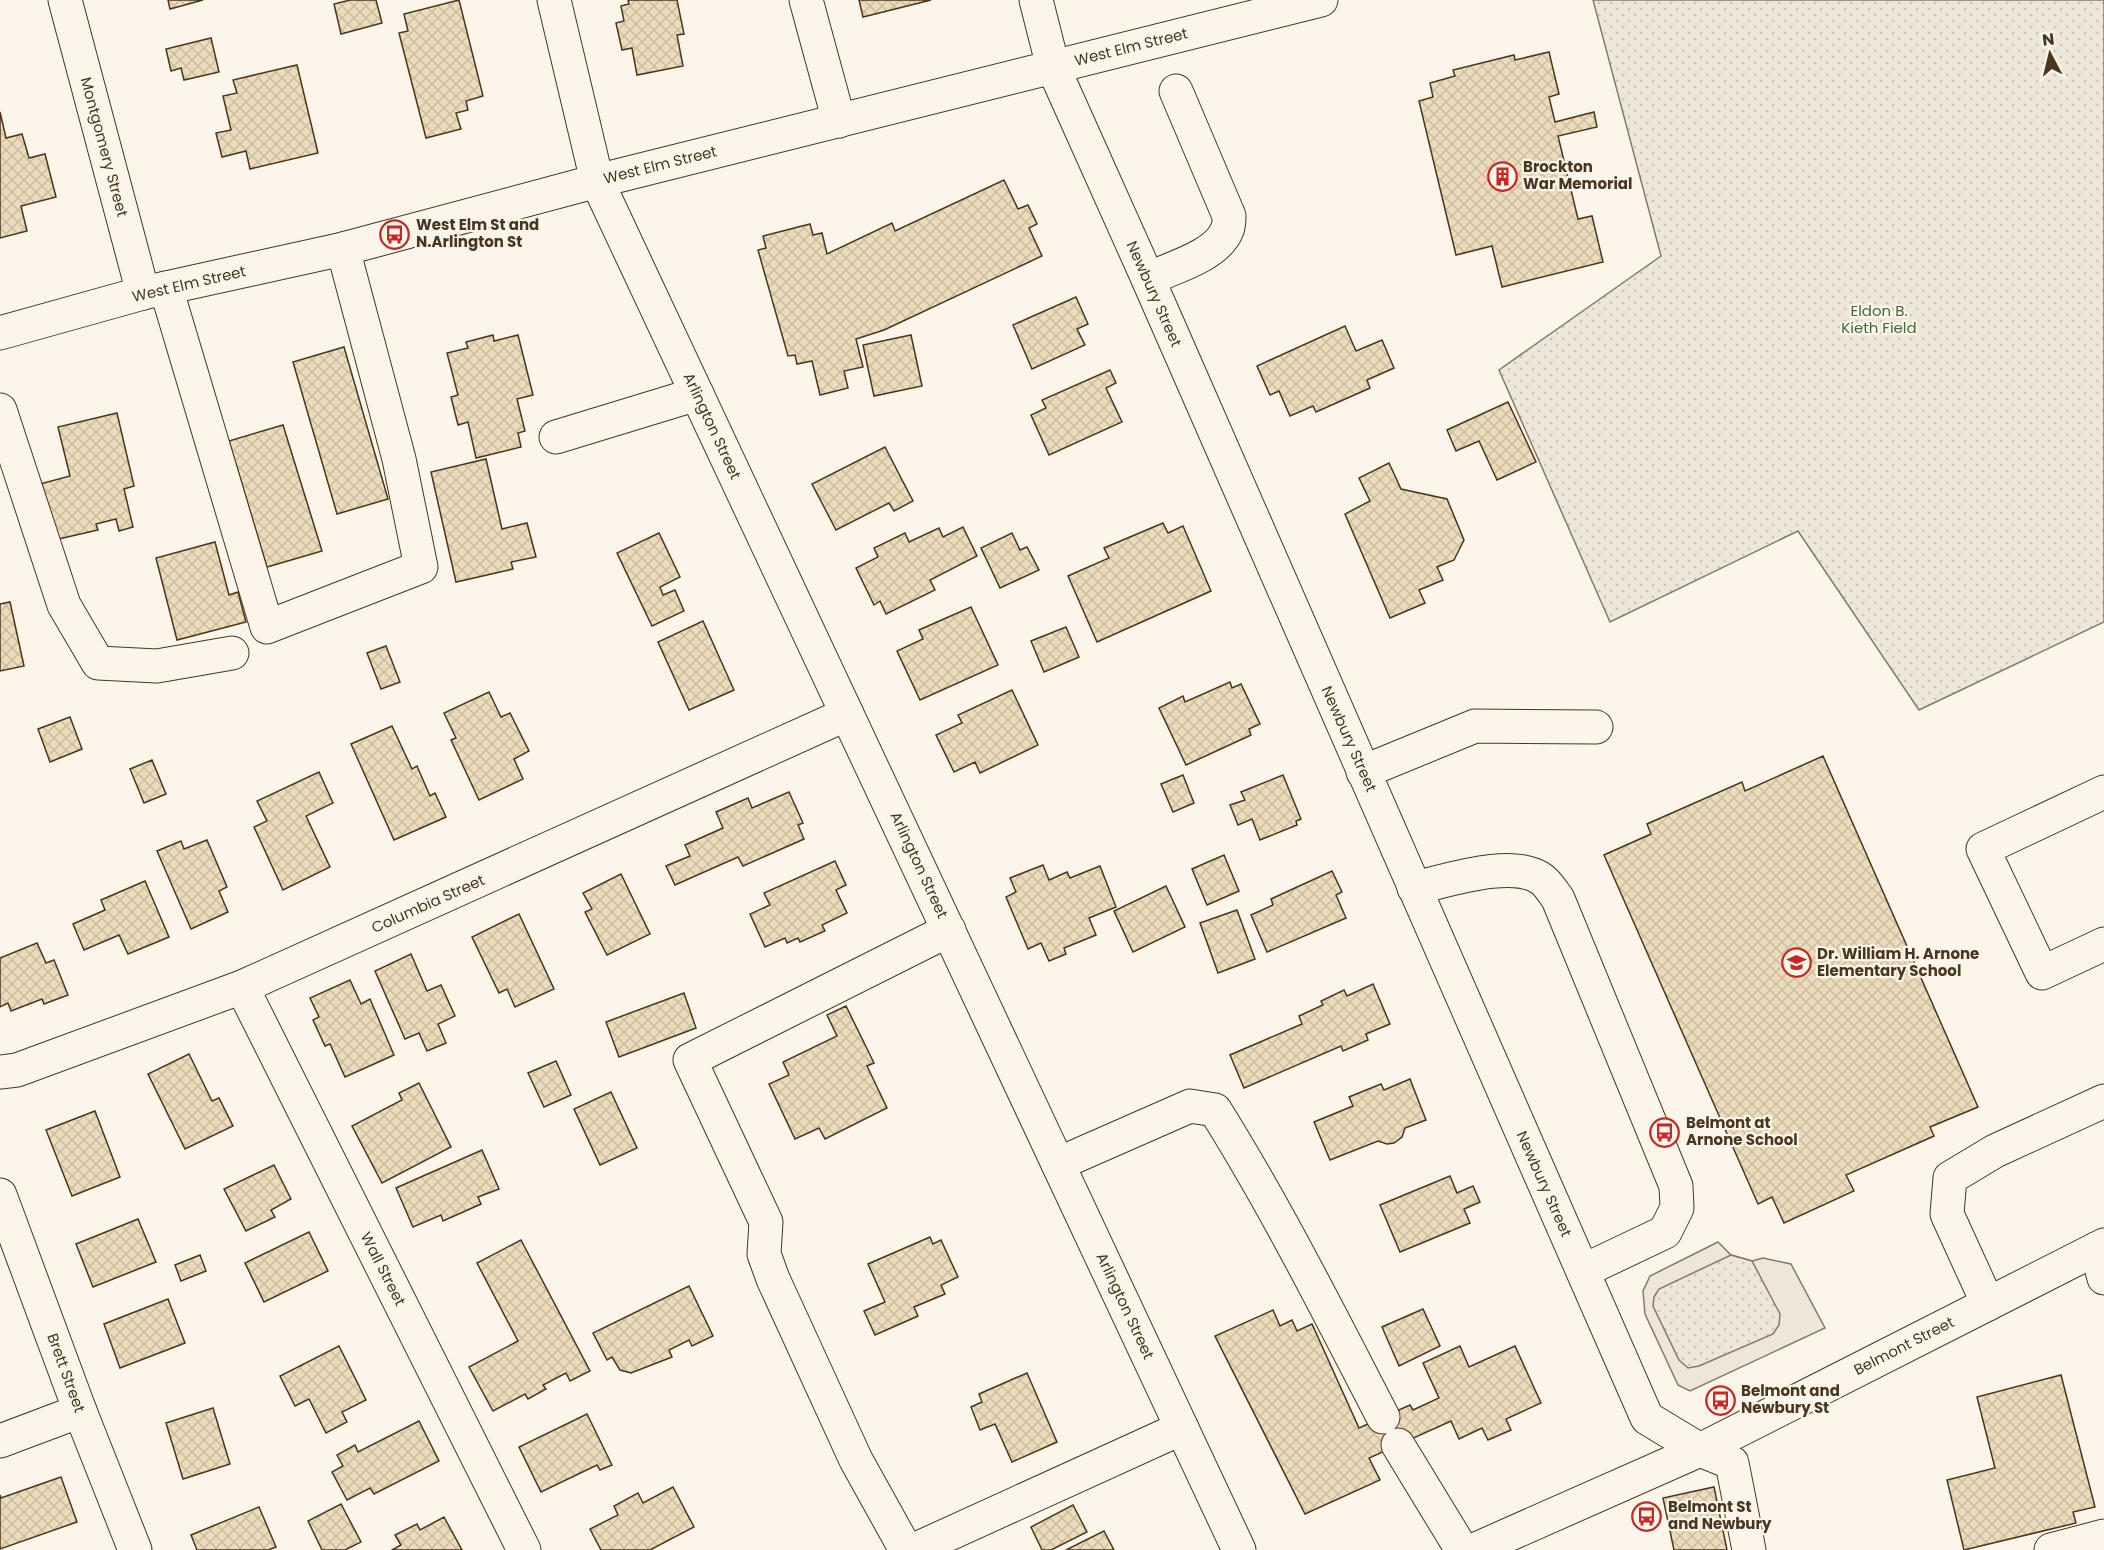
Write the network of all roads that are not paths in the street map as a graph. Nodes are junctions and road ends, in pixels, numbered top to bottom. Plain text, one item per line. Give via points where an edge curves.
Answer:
1 (65, 0) edge
2 (554, 0) edge
3 (806, 0) edge
4 (1036, 0) edge
5 (1321, 0) edge
6 (1053, 67) junction
7 (1176, 91) dead end
8 (839, 121) junction
9 (597, 181) junction
10 (343, 249) junction
11 (1148, 279) junction
12 (154, 291) junction
13 (0, 333) edge
14 (697, 394) junction
15 (0, 410) edge
16 (556, 437) dead end
17 (232, 653) dead end
18 (847, 714) junction
19 (1596, 727) dead end
20 (1363, 772) junction
21 (2104, 792) edge
22 (1414, 888) junction
23 (949, 930) junction
24 (2104, 944) edge
25 (242, 987) junction
26 (0, 1072) edge
27 (2104, 1101) edge
28 (1058, 1164) junction
29 (0, 1195) edge
30 (2101, 1257) edge
31 (1582, 1271) junction
32 (1988, 1304) junction
33 (80, 1412) junction
34 (1383, 1417) dead end
35 (1182, 1428) junction
36 (0, 1441) edge
37 (1398, 1446) dead end
38 (1700, 1450) junction
39 (2104, 1536) edge
40 (135, 1550) edge
41 (524, 1550) edge
42 (906, 1550) edge
43 (914, 1550) edge
44 (1239, 1550) edge
45 (1462, 1550) edge
46 (1474, 1550) edge
47 (1749, 1550) edge
48 (2051, 1550) edge

1 - 12 street, Montgomery Street
2 - 9 street, Arlington Street
3 - 8 street
4 - 6 street, Newbury Street
5 - 6 street, West Elm Street
6 - 8 street, West Elm Street
6 - 11 street, Newbury Street
7 - 11 street via 1229,216 1228,230 1208,252
8 - 9 street, West Elm Street
9 - 10 street, West Elm Street
9 - 14 street, Arlington Street
10 - 12 street, West Elm Street
10 - 12 street, Montgomery Street via 399,459 421,567 267,627
11 - 20 street, Newbury Street
12 - 13 street, West Elm Street
14 - 16 street
14 - 18 street, Arlington Street
15 - 17 street via 64,605 98,663 157,666
18 - 23 street, Arlington Street
18 - 25 street, Columbia Street
19 - 20 street via 1475,726
20 - 22 street, Newbury Street
21 - 24 street via 1983,849 2042,974
22 - 31 street, Newbury Street
22 - 31 street via 1495,870 1522,870 1542,878 1558,899 1676,1186 1677,1208 1665,1232
23 - 28 street, Arlington Street
23 - 42 street via 690,1060 766,1222 764,1254 773,1279 856,1460
25 - 26 street, Columbia Street via 17,1070
25 - 41 street, Wall Street
27 - 32 street via 1995,1151 1950,1178 1947,1214
28 - 34 street via 1190,1106 1215,1110 1307,1270
28 - 35 street, Arlington Street
29 - 33 street, Brett Street
30 - 32 street, Belmont Street
31 - 38 street, Newbury Street via 1647,1418
32 - 38 street, Belmont Street
33 - 36 street
33 - 40 street, Brett Street
35 - 43 street
35 - 44 street, Arlington Street
37 - 45 street
38 - 46 street, Belmont Street
38 - 47 street, Newbury Street via 1732,1463
39 - 48 street

